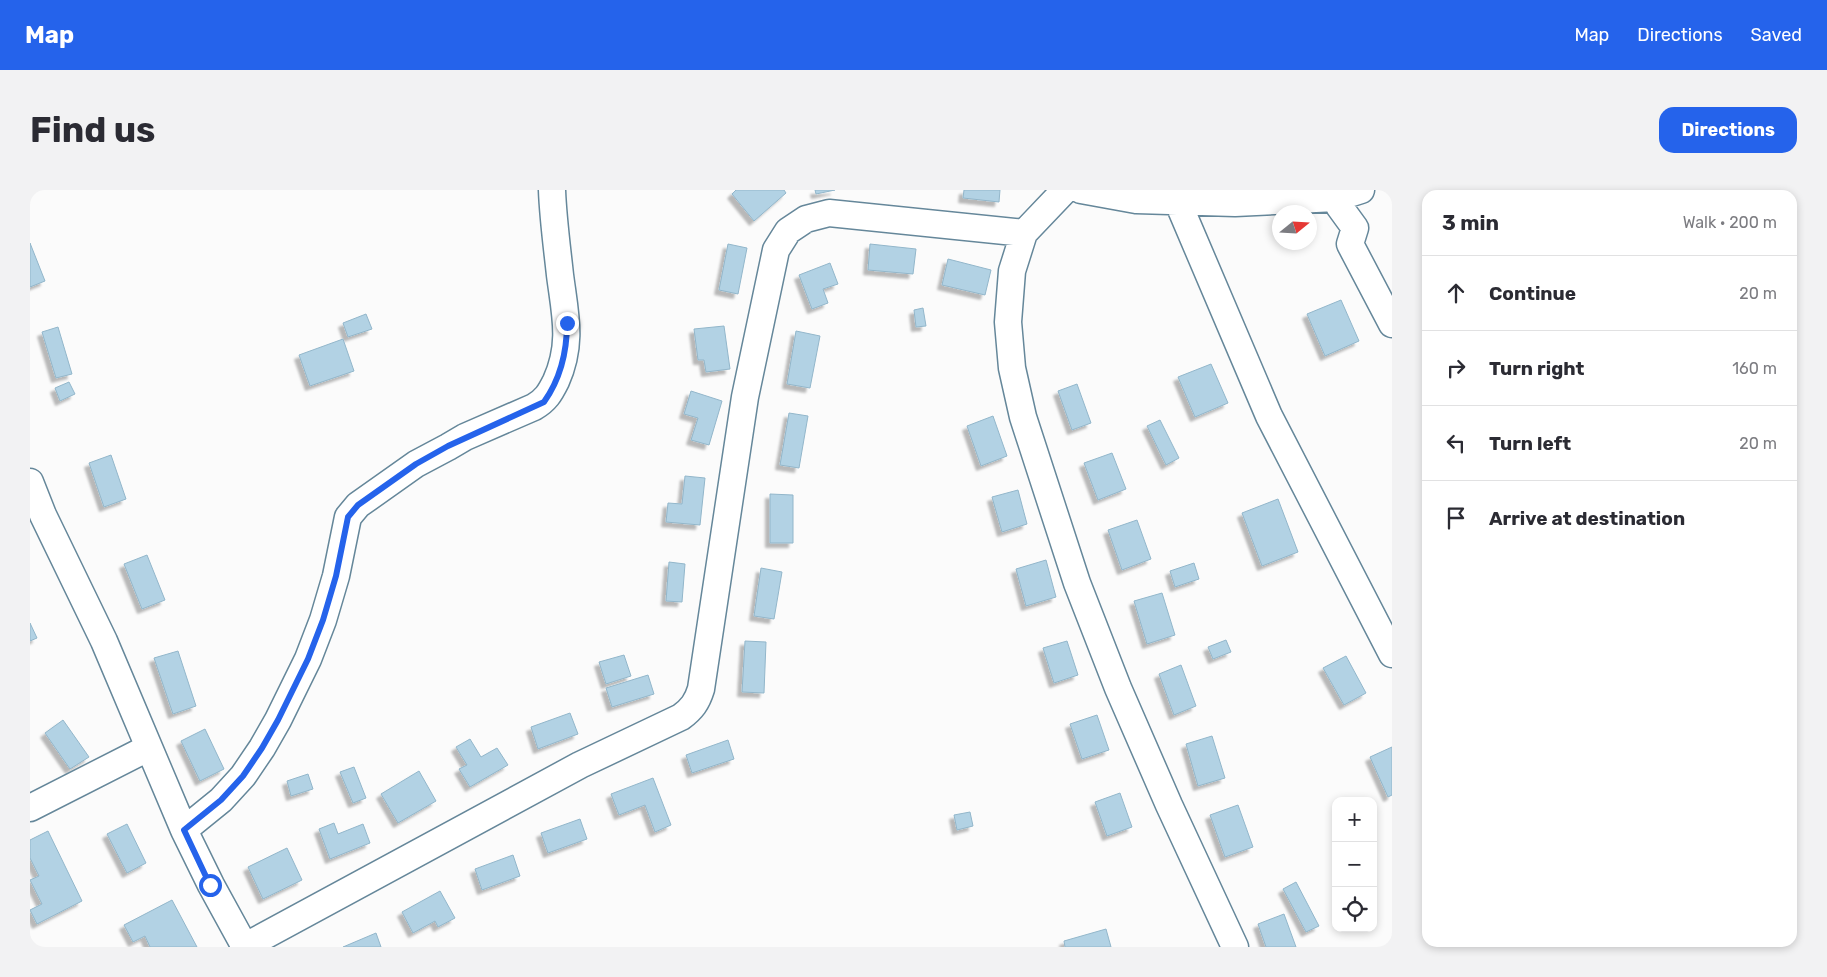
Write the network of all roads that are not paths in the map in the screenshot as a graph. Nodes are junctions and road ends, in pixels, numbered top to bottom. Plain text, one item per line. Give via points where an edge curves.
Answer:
1 (552, 190) edge
2 (1064, 190) edge
3 (1081, 190) edge
4 (1361, 190) edge
5 (1336, 198) junction
6 (1177, 200) junction
7 (1024, 233) junction
8 (1392, 324) edge
9 (30, 482) edge
10 (1392, 654) edge
11 (148, 748) junction
12 (30, 808) edge
13 (184, 830) junction
14 (244, 947) edge
15 (1235, 947) edge

1 - 13 street via 567,323 566,354 551,392 544,402 465,437 416,464 358,505 348,517 323,620 278,720 243,776 221,800
2 - 7 street
3 - 6 street via 1136,200
4 - 5 street
5 - 6 street via 1235,203
5 - 8 street via 1354,228 1350,244
6 - 10 street via 1269,416
7 - 14 street via 829,213 806,219 788,232 776,250 745,397 700,689 691,710 580,765
7 - 15 street via 1012,271 1008,322 1012,368 1023,417 1077,583 1118,688 1168,805
9 - 11 street via 104,641
11 - 12 street
11 - 13 street
13 - 14 street

